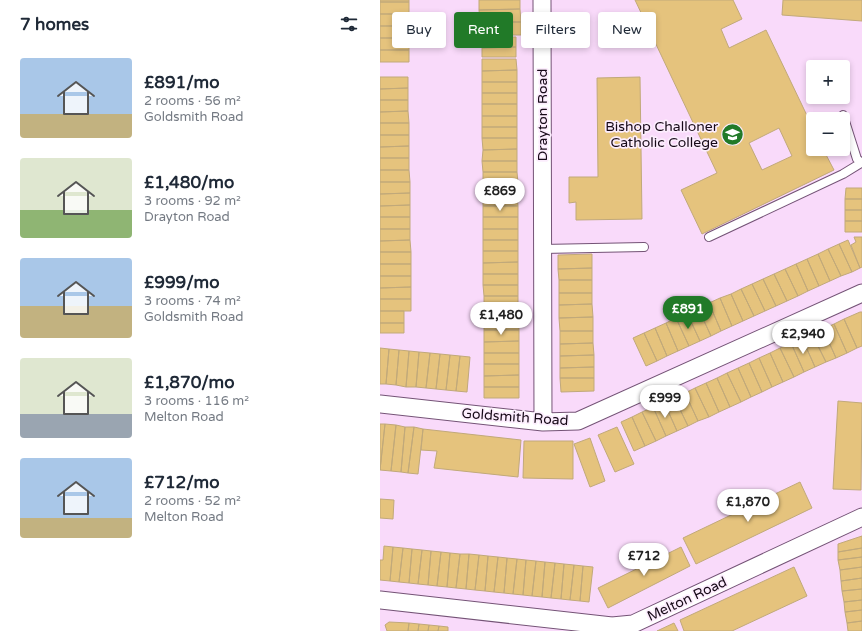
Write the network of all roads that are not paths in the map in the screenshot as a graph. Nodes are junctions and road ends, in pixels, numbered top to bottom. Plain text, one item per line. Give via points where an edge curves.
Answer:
1 (542, 0) edge
2 (850, 136) edge
3 (861, 163) edge
4 (709, 237) dead end
5 (644, 247) dead end
6 (542, 249) junction
7 (862, 293) edge
8 (380, 404) edge
9 (542, 422) junction
10 (862, 517) edge
11 (380, 600) edge

1 - 6 street, Drayton Road
2 - 3 lane
3 - 4 lane
5 - 6 lane
6 - 9 street, Drayton Road
7 - 9 street, Goldsmith Road via 599,413 578,421
8 - 9 street, Goldsmith Road
10 - 11 street, Melton Road via 633,624 612,626

